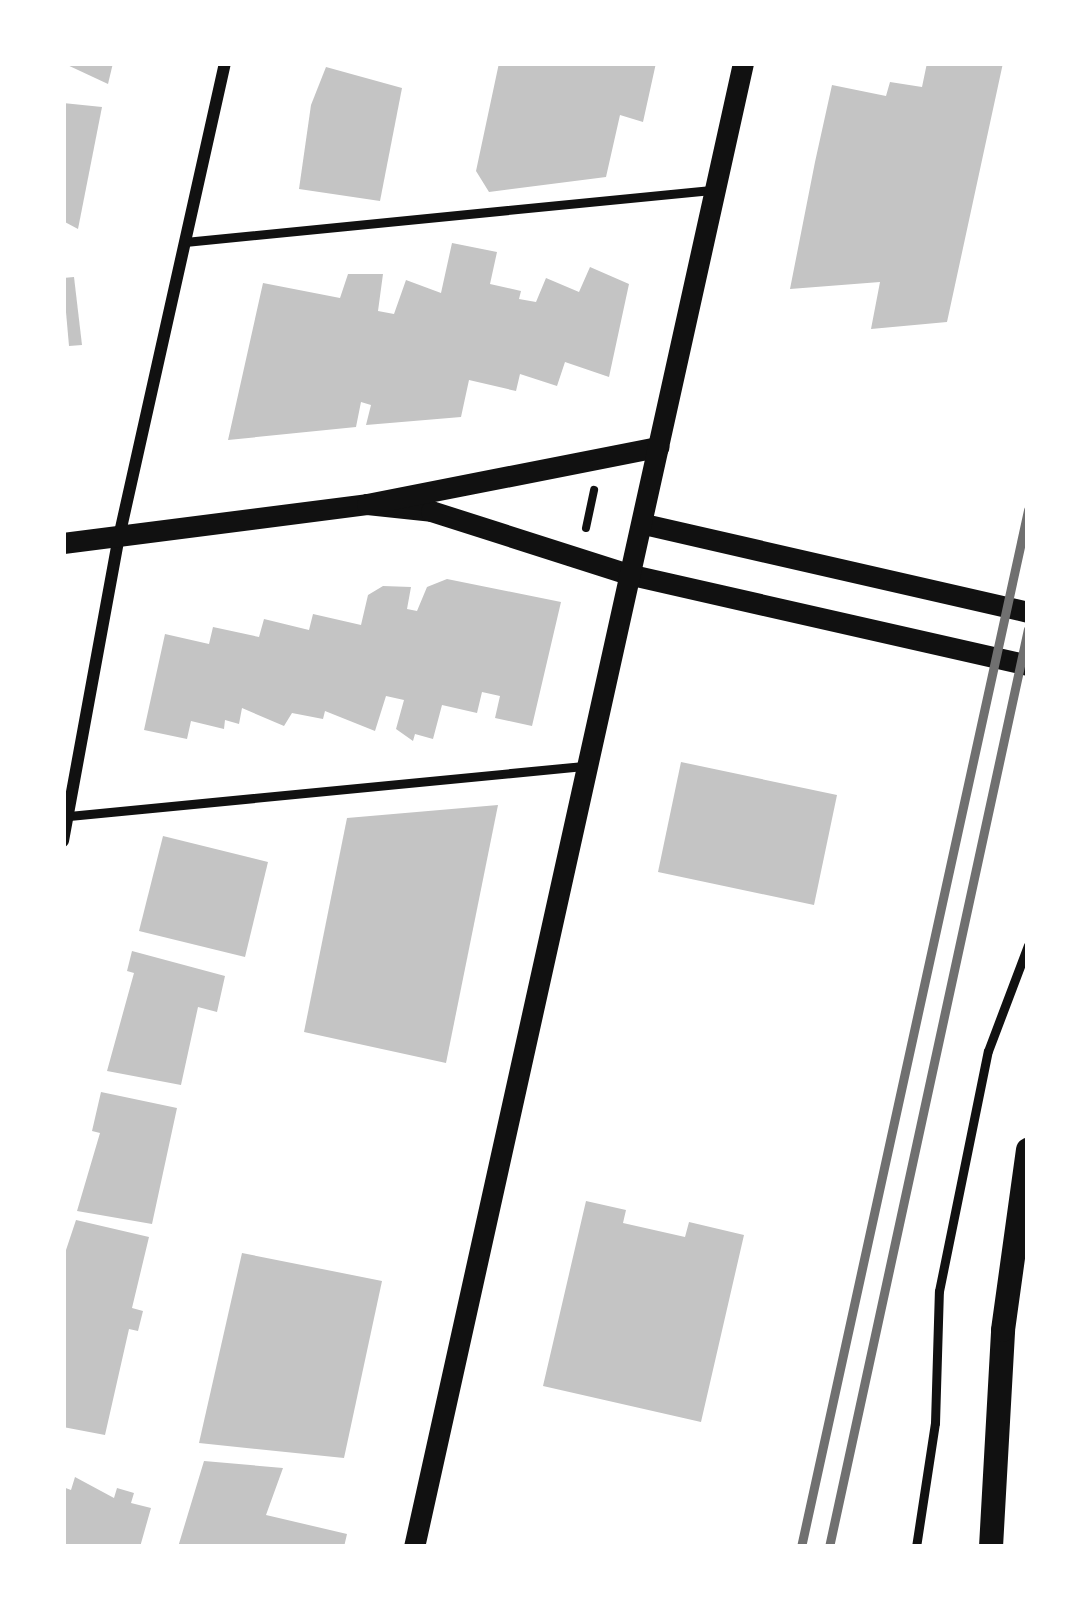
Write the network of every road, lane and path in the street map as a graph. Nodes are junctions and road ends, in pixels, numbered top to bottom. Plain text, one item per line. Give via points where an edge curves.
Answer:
1 (225, 63) edge
2 (743, 63) edge
3 (714, 189) junction
4 (185, 242) junction
5 (658, 447) junction
6 (594, 488) dead end
7 (367, 504) junction
8 (644, 524) junction
9 (586, 529) dead end
10 (119, 537) junction
11 (63, 543) edge
12 (632, 575) junction
13 (1028, 611) edge
14 (1028, 665) edge
15 (590, 766) junction
16 (69, 816) junction
17 (63, 841) edge
18 (1028, 945) edge
19 (1028, 1150) edge
20 (414, 1547) edge
21 (916, 1547) edge
22 (991, 1547) edge

1 - 4 street
2 - 3 street
3 - 4 lane
3 - 5 street
4 - 10 street
5 - 7 street
5 - 8 street
6 - 9 path
7 - 10 street
7 - 12 street via 500,529
8 - 12 street
8 - 13 street
10 - 11 street
10 - 16 street
12 - 14 street
12 - 15 street
15 - 16 lane
15 - 20 street
16 - 17 street
18 - 21 lane via 988,1051 939,1291 935,1423
19 - 22 main road via 1003,1330

